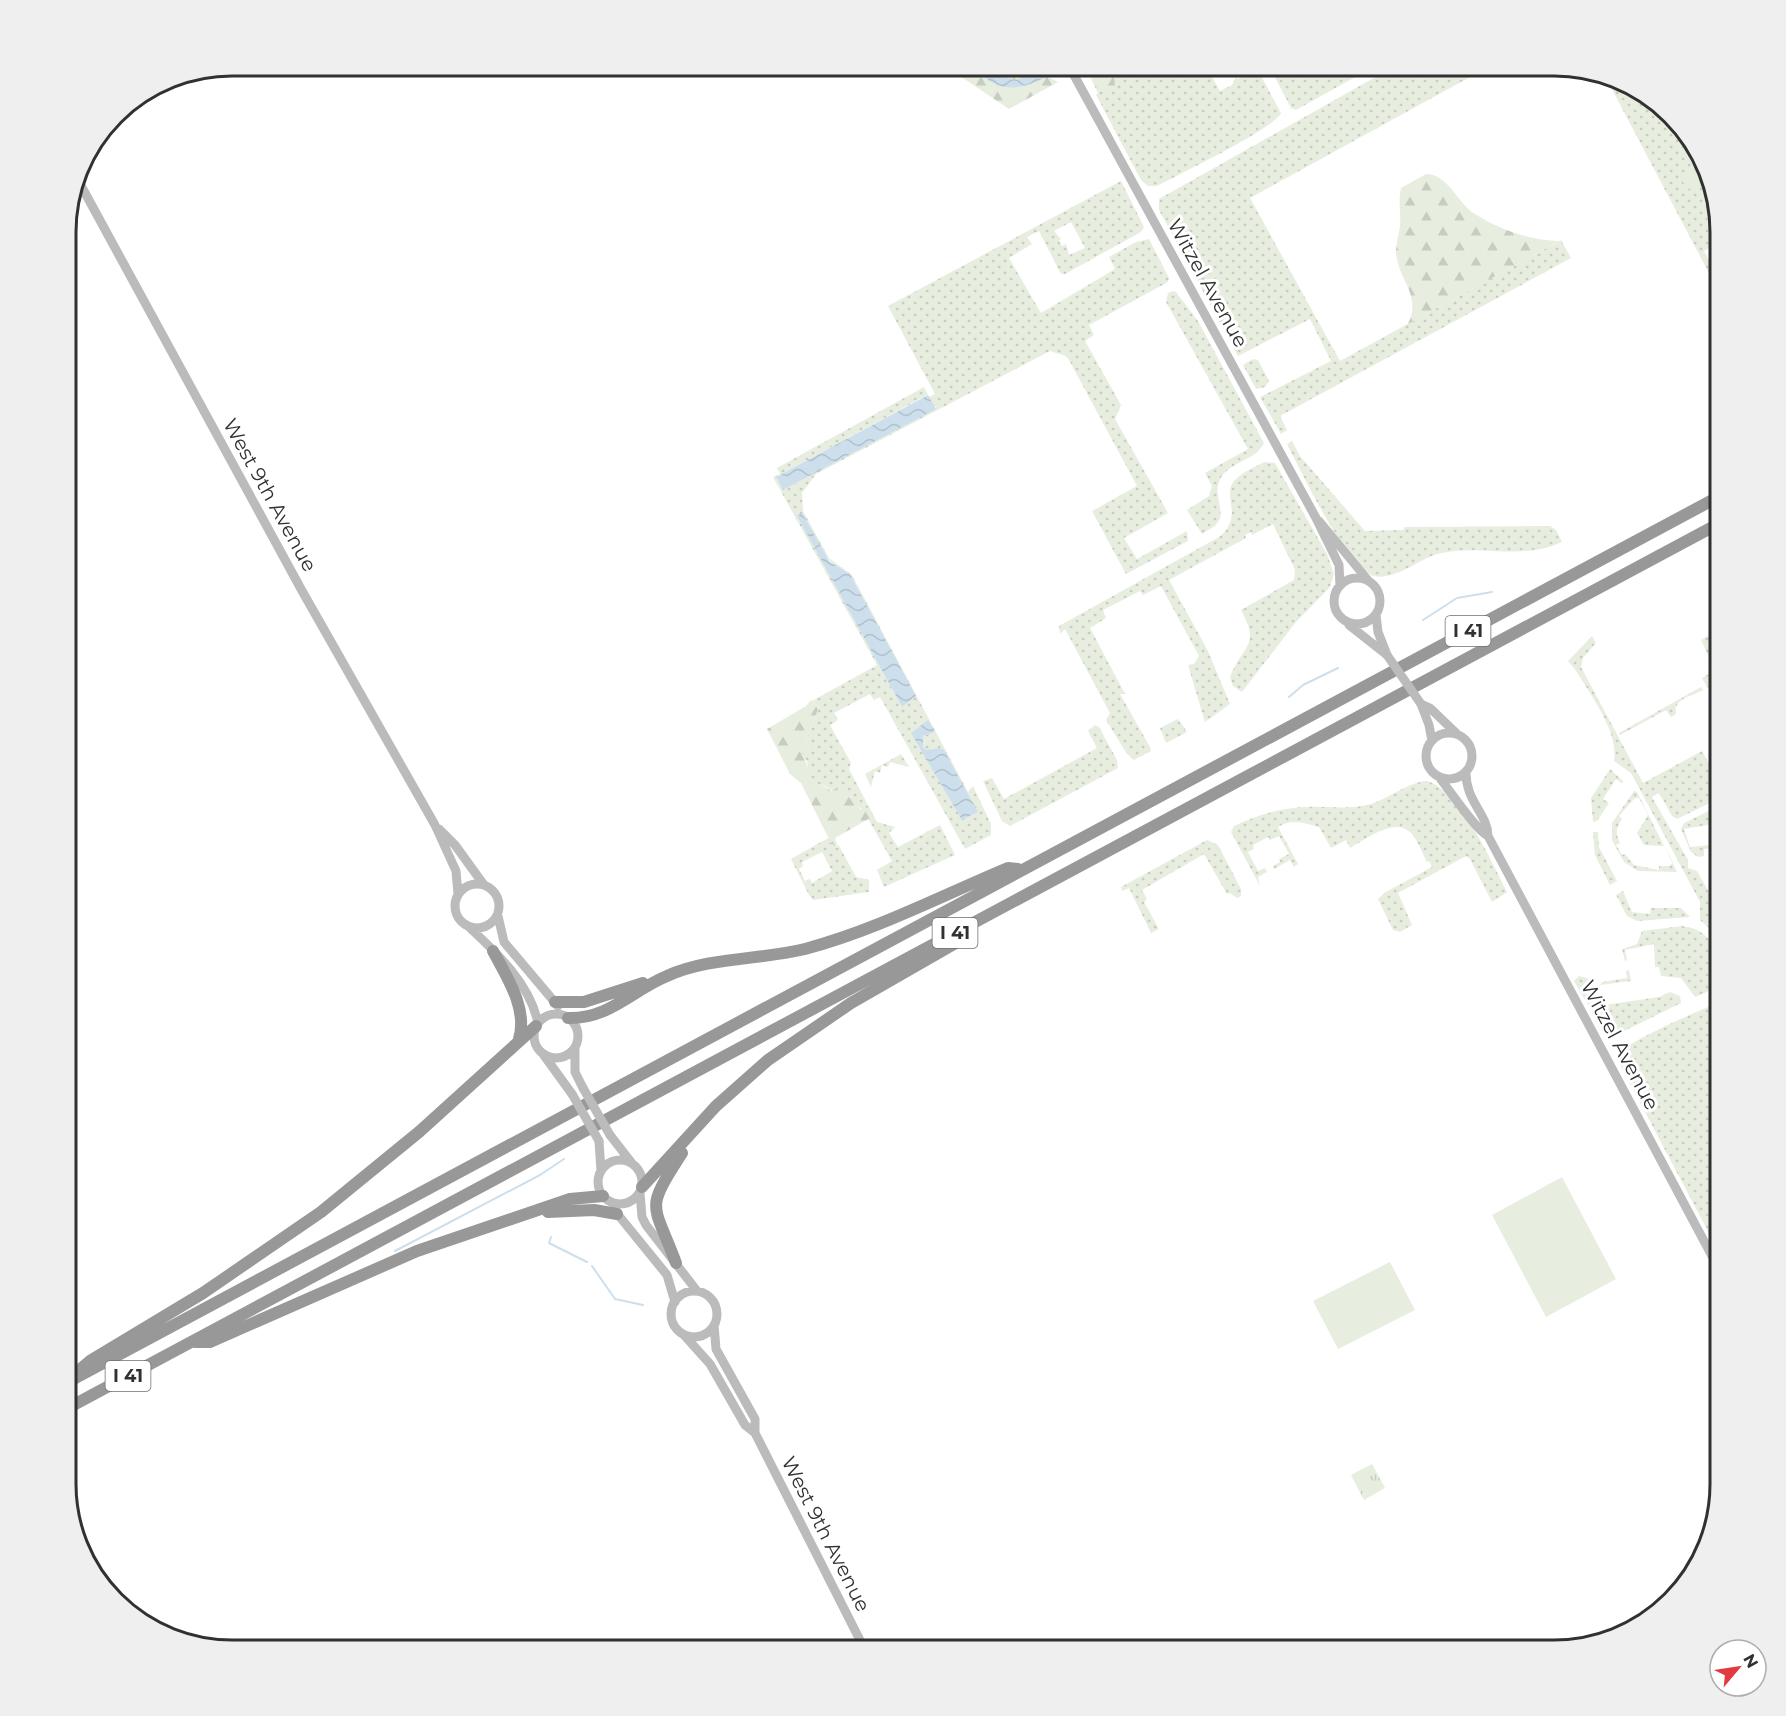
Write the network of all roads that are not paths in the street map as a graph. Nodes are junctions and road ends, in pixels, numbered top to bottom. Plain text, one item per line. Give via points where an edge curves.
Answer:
1 (1075, 76) edge
2 (83, 189) edge
3 (1709, 502) edge
4 (1316, 518) junction
5 (1709, 529) edge
6 (1367, 579) junction
7 (1340, 586) junction
8 (1376, 615) junction
9 (1347, 623) junction
10 (1387, 655) junction
11 (1421, 704) junction
12 (1456, 734) junction
13 (1432, 741) junction
14 (1466, 771) junction
15 (1439, 777) junction
16 (435, 825) junction
17 (1488, 836) junction
18 (1022, 869) junction
19 (484, 885) junction
20 (458, 894) junction
21 (995, 911) junction
22 (498, 916) junction
23 (469, 927) junction
24 (493, 951) junction
25 (667, 975) junction
26 (555, 1002) junction
27 (566, 1017) junction
28 (537, 1024) junction
29 (519, 1039) junction
30 (575, 1047) junction
31 (543, 1054) junction
32 (703, 1121) junction
33 (633, 1164) junction
34 (601, 1172) junction
35 (641, 1190) junction
36 (605, 1199) junction
37 (531, 1214) junction
38 (617, 1214) junction
39 (1710, 1252) edge
40 (676, 1263) junction
41 (697, 1292) junction
42 (675, 1302) junction
43 (714, 1325) junction
44 (684, 1335) junction
45 (191, 1342) junction
46 (77, 1372) edge
47 (77, 1376) edge
48 (77, 1404) edge
49 (755, 1433) junction
50 (861, 1640) edge

1 - 4 main road, Witzel Avenue
2 - 16 main road, West 9th Avenue via 331,644
3 - 18 highway, I 41
4 - 6 main road, Witzel Avenue
4 - 7 main road, Witzel Avenue via 1338,565
5 - 21 highway, I 41
6 - 7 main road via 1350,580
6 - 8 main road via 1379,597
7 - 9 main road via 1334,605
8 - 9 main road via 1366,622
8 - 10 main road
9 - 10 main road
10 - 11 main road, bridge
11 - 12 main road
11 - 13 main road
12 - 13 main road
12 - 14 main road via 1471,751
13 - 15 main road via 1429,765
14 - 15 main road via 1455,778
14 - 17 main road, Witzel Avenue via 1468,794 1488,829
15 - 17 main road, Witzel Avenue via 1479,831
16 - 19 main road, West 9th Avenue
16 - 20 main road, West 9th Avenue via 456,871
17 - 39 main road, Witzel Avenue
18 - 25 highway via 1008,868 861,932 831,941
18 - 47 highway, I 41
19 - 20 main road via 470,885
19 - 22 main road via 498,898
20 - 23 main road via 456,915
21 - 32 highway via 959,941 851,1003 775,1054 741,1081
21 - 45 highway, I 41
22 - 23 main road via 485,928
22 - 26 main road via 504,942
23 - 24 main road
24 - 28 main road via 529,994
24 - 29 highway via 517,1002 522,1024
25 - 26 highway via 584,1002
25 - 27 highway via 595,1016
26 - 27 main road
27 - 28 main road via 550,1014
27 - 30 main road via 576,1029
28 - 29 highway
28 - 31 main road via 534,1041
29 - 46 highway via 418,1132 313,1218
30 - 31 main road via 560,1058
30 - 33 main road, bridge via 575,1072 610,1135
31 - 34 main road, bridge via 599,1141
32 - 35 highway
32 - 40 highway via 655,1199 655,1217
33 - 34 main road via 615,1161
33 - 35 main road via 641,1174
34 - 36 main road via 598,1184
35 - 36 main road via 622,1205
35 - 40 main road via 642,1217
36 - 37 highway via 570,1199
36 - 38 main road
37 - 38 highway via 574,1210
37 - 45 highway via 417,1251 210,1342
38 - 42 main road via 668,1275
40 - 41 main road
41 - 42 main road via 685,1293
41 - 43 main road via 715,1305
42 - 44 main road via 672,1319
43 - 44 main road via 701,1336
43 - 49 main road, West 9th Avenue via 716,1349 755,1419
44 - 49 main road, West 9th Avenue via 710,1364 745,1425
45 - 48 highway, I 41
49 - 50 main road, West 9th Avenue

